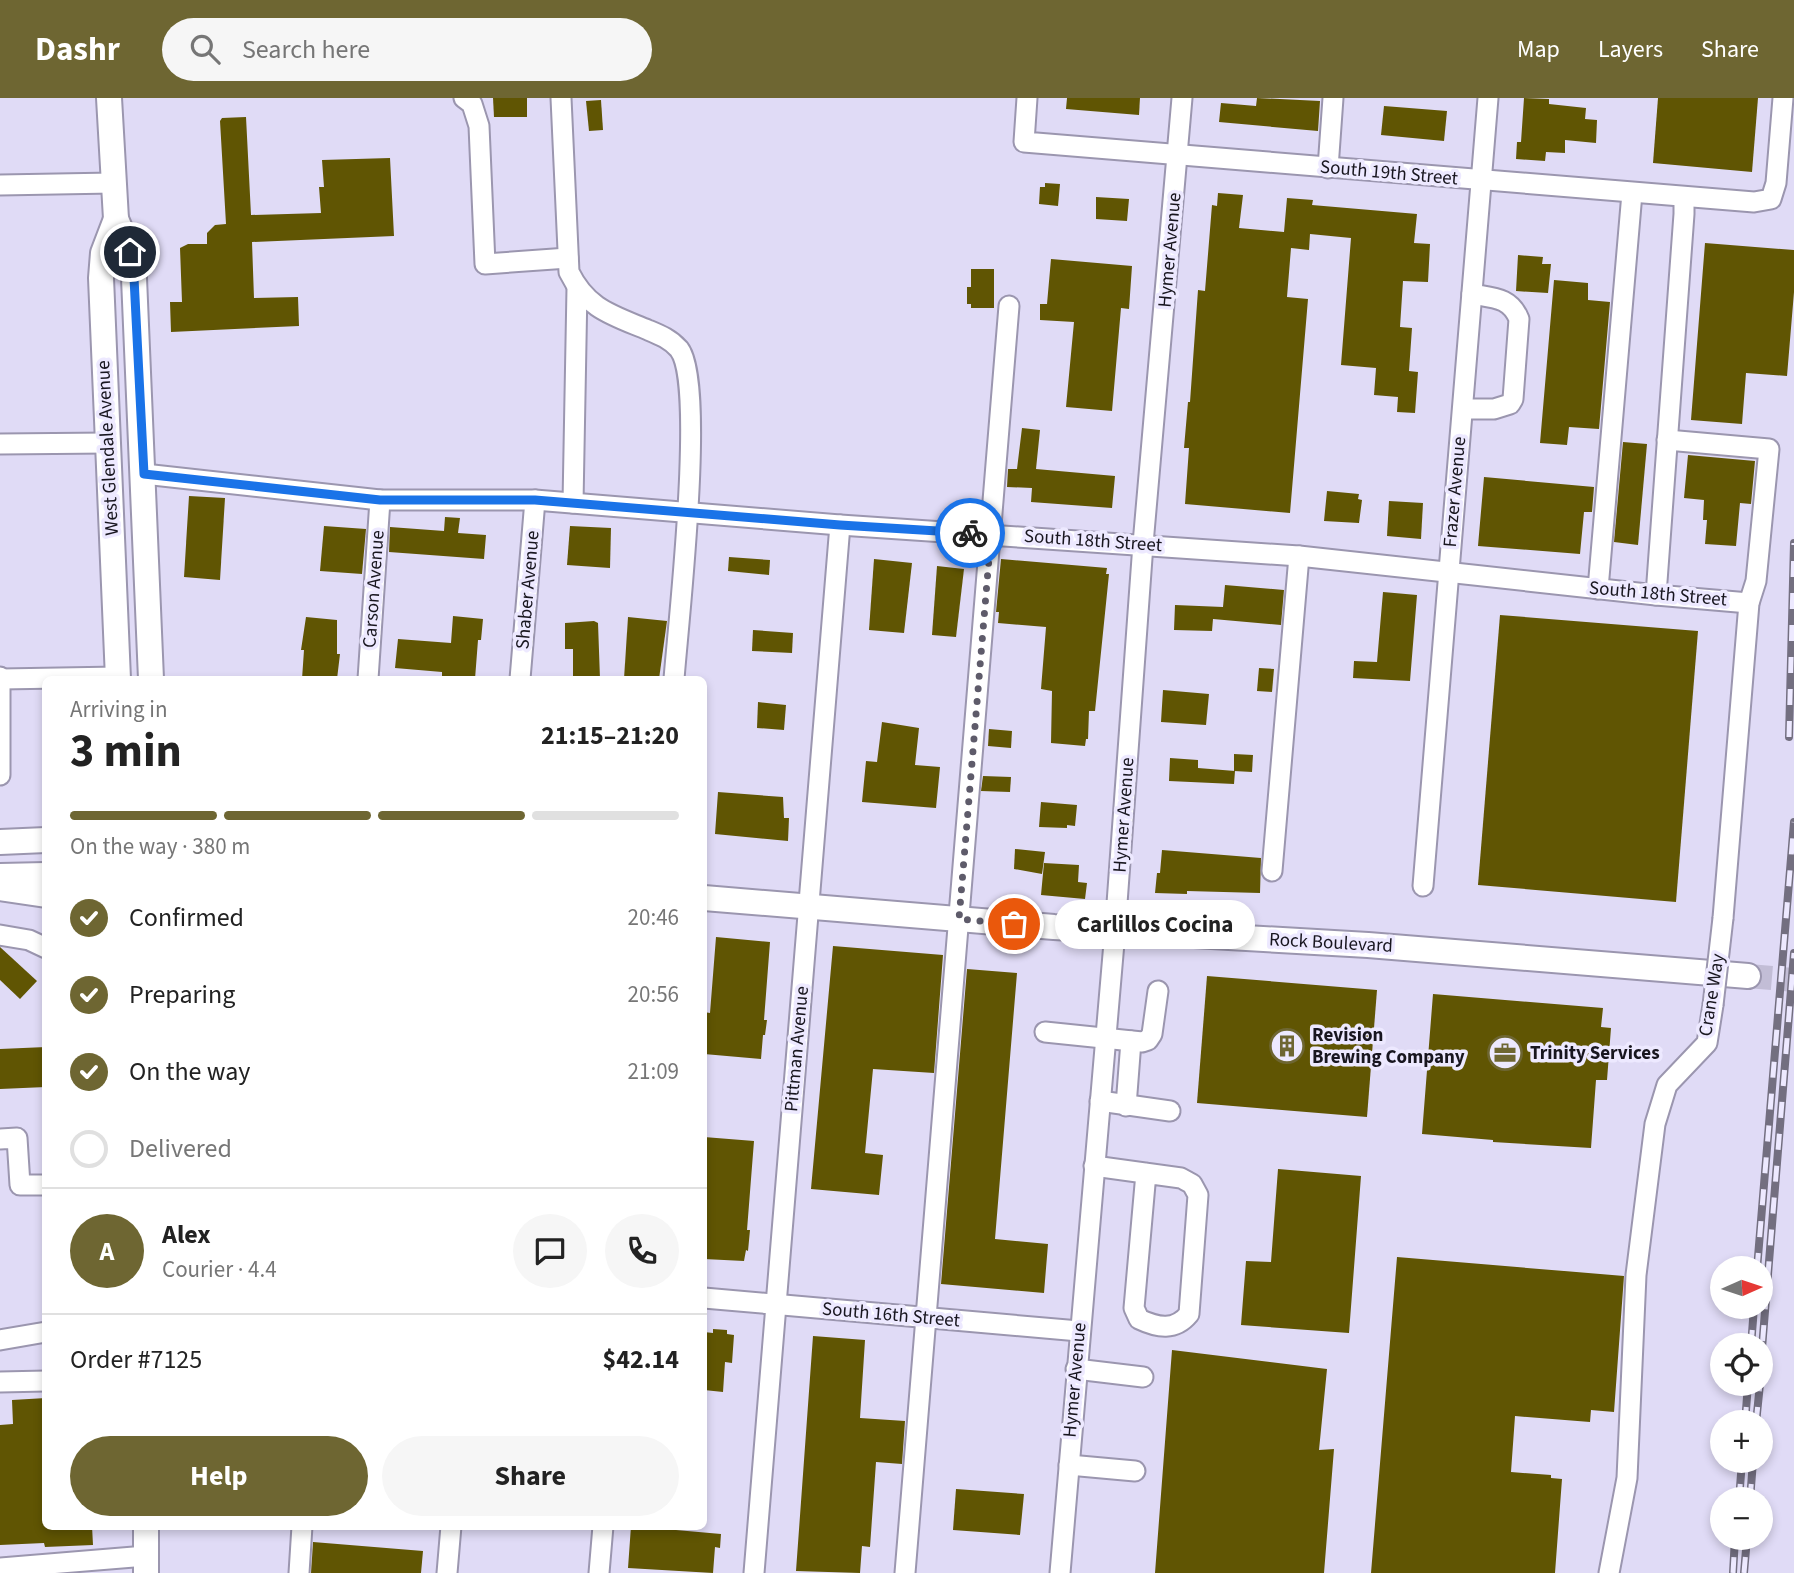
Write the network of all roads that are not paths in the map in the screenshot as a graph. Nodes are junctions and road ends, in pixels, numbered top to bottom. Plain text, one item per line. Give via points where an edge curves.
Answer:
1 (109, 98) edge
2 (464, 98) edge
3 (561, 98) edge
4 (1027, 98) edge
5 (1182, 98) edge
6 (1333, 98) edge
7 (1488, 98) edge
8 (1783, 98) edge
9 (1178, 156) junction
10 (1328, 168) junction
11 (1482, 180) junction
12 (113, 183) junction
13 (0, 185) edge
14 (1632, 193) junction
15 (1684, 197) junction
16 (116, 219) junction
17 (568, 258) junction
18 (577, 288) junction
19 (1472, 294) junction
20 (1009, 306) dead end
21 (1463, 409) junction
22 (1667, 440) junction
23 (108, 443) junction
24 (0, 444) edge
25 (144, 474) junction
26 (380, 500) junction
27 (535, 500) junction
28 (573, 503) junction
29 (688, 513) junction
30 (840, 525) junction
31 (991, 534) junction
32 (1143, 544) junction
33 (1299, 556) junction
34 (1448, 571) junction
35 (1598, 589) junction
36 (1656, 595) junction
37 (1749, 603) junction
38 (150, 642) junction
39 (118, 676) edge
40 (151, 676) edge
41 (156, 676) edge
42 (368, 676) edge
43 (520, 676) edge
44 (674, 676) edge
45 (1, 678) edge
46 (42, 678) edge
47 (0, 775) edge
48 (42, 835) edge
49 (42, 840) edge
50 (5, 842) edge
51 (1272, 871) dead end
52 (42, 874) edge
53 (0, 876) edge
54 (1423, 886) dead end
55 (0, 888) edge
56 (42, 894) edge
57 (707, 898) edge
58 (810, 906) junction
59 (959, 919) junction
60 (1115, 931) junction
61 (0, 935) edge
62 (42, 946) edge
63 (1748, 976) tunnel mouth
64 (1158, 992) dead end
65 (1045, 1032) dead end
66 (1105, 1038) junction
67 (1131, 1041) junction
68 (1100, 1101) junction
69 (1126, 1106) junction
70 (1170, 1111) dead end
71 (0, 1139) edge
72 (1094, 1166) junction
73 (1146, 1173) junction
74 (42, 1185) edge
75 (707, 1298) edge
76 (775, 1305) junction
77 (925, 1317) junction
78 (1079, 1331) junction
79 (42, 1333) edge
80 (0, 1340) edge
81 (1076, 1369) junction
82 (1143, 1377) dead end
83 (42, 1381) edge
84 (0, 1382) edge
85 (1069, 1465) junction
86 (1135, 1471) dead end
87 (146, 1530) edge
88 (302, 1530) edge
89 (451, 1530) edge
90 (603, 1530) edge
91 (146, 1565) edge
92 (0, 1568) edge
93 (299, 1573) edge
94 (447, 1573) edge
95 (599, 1573) edge
96 (754, 1573) edge
97 (905, 1573) edge
98 (1060, 1573) edge
99 (1608, 1573) edge

1 - 12 main road, West Glendale Avenue
2 - 17 street via 472,104 479,126 485,264
3 - 17 street
4 - 9 street, South 19th Street via 1024,142
5 - 9 street, Hymer Avenue
6 - 10 street
7 - 11 street, Frazer Avenue
8 - 15 street, South 19th Street via 1771,200
9 - 10 street, South 19th Street
9 - 32 street, Hymer Avenue
10 - 11 street, South 19th Street
11 - 14 street, South 19th Street
11 - 19 street, Frazer Avenue
12 - 13 street
12 - 16 main road, West Glendale Avenue
14 - 15 street, South 19th Street
14 - 35 street
15 - 22 street
16 - 23 main road, West Glendale Avenue via 103,253 101,278
16 - 25 main road, West Glendale Avenue via 130,252 134,278
17 - 18 street
18 - 28 street
18 - 29 street via 596,308 670,340 682,353 691,401
19 - 21 street, Frazer Avenue
19 - 21 street via 1505,300 1516,311 1513,399 1502,408
20 - 31 street
21 - 34 street, Frazer Avenue
22 - 36 street
22 - 37 street, Crane Way via 1769,449 1756,581
23 - 24 street
23 - 39 main road, West Glendale Avenue
25 - 26 street, South 18th Street
25 - 38 main road, West Glendale Avenue
26 - 27 street, South 18th Street
26 - 42 street, Carson Avenue
27 - 28 street, South 18th Street
27 - 43 street, Shaber Avenue
28 - 29 street, South 18th Street
29 - 30 street, South 18th Street
29 - 44 street
30 - 31 street, South 18th Street
30 - 58 street, Pittman Avenue
31 - 32 street, South 18th Street
31 - 59 street
32 - 33 street, South 18th Street
32 - 60 street, Hymer Avenue
33 - 34 street, South 18th Street
33 - 51 street
34 - 35 street, South 18th Street
34 - 54 street, Frazer Avenue
35 - 36 street, South 18th Street
36 - 37 street, South 18th Street
37 - 99 street, Crane Way, bridge via 1713,1005 1707,1043 1667,1086 1655,1125 1636,1275 1628,1455 1620,1524
38 - 40 main road, West Glendale Avenue
38 - 41 main road
45 - 46 street
45 - 47 street
48 - 50 main road
49 - 50 main road
52 - 53 main road
55 - 56 main road
57 - 58 main road, Rock Boulevard
58 - 59 main road, Rock Boulevard
58 - 76 street, Pittman Avenue
59 - 60 main road, Rock Boulevard
59 - 77 street
60 - 63 main road, Rock Boulevard via 1368,945
60 - 66 street, Hymer Avenue
61 - 62 street
64 - 67 street via 1152,1034 1142,1042
65 - 66 street
66 - 67 street
66 - 68 street, Hymer Avenue
67 - 69 street
68 - 69 street
68 - 72 street, Hymer Avenue
69 - 70 street
71 - 74 street via 17,1138 20,1185
72 - 73 street
72 - 78 street, Hymer Avenue
73 - 73 street via 1181,1178 1192,1184 1198,1195 1189,1314 1170,1327 1139,1319 1134,1308
75 - 76 street, South 16th Street
76 - 77 street, South 16th Street
76 - 96 street, Pittman Avenue
77 - 78 street, South 16th Street
77 - 97 street
78 - 81 street, Hymer Avenue
79 - 80 street
81 - 82 street
81 - 85 street, Hymer Avenue
83 - 84 street
85 - 86 street
85 - 98 street, Hymer Avenue
87 - 91 main road
88 - 93 street
89 - 94 street
90 - 95 street
91 - 92 street

